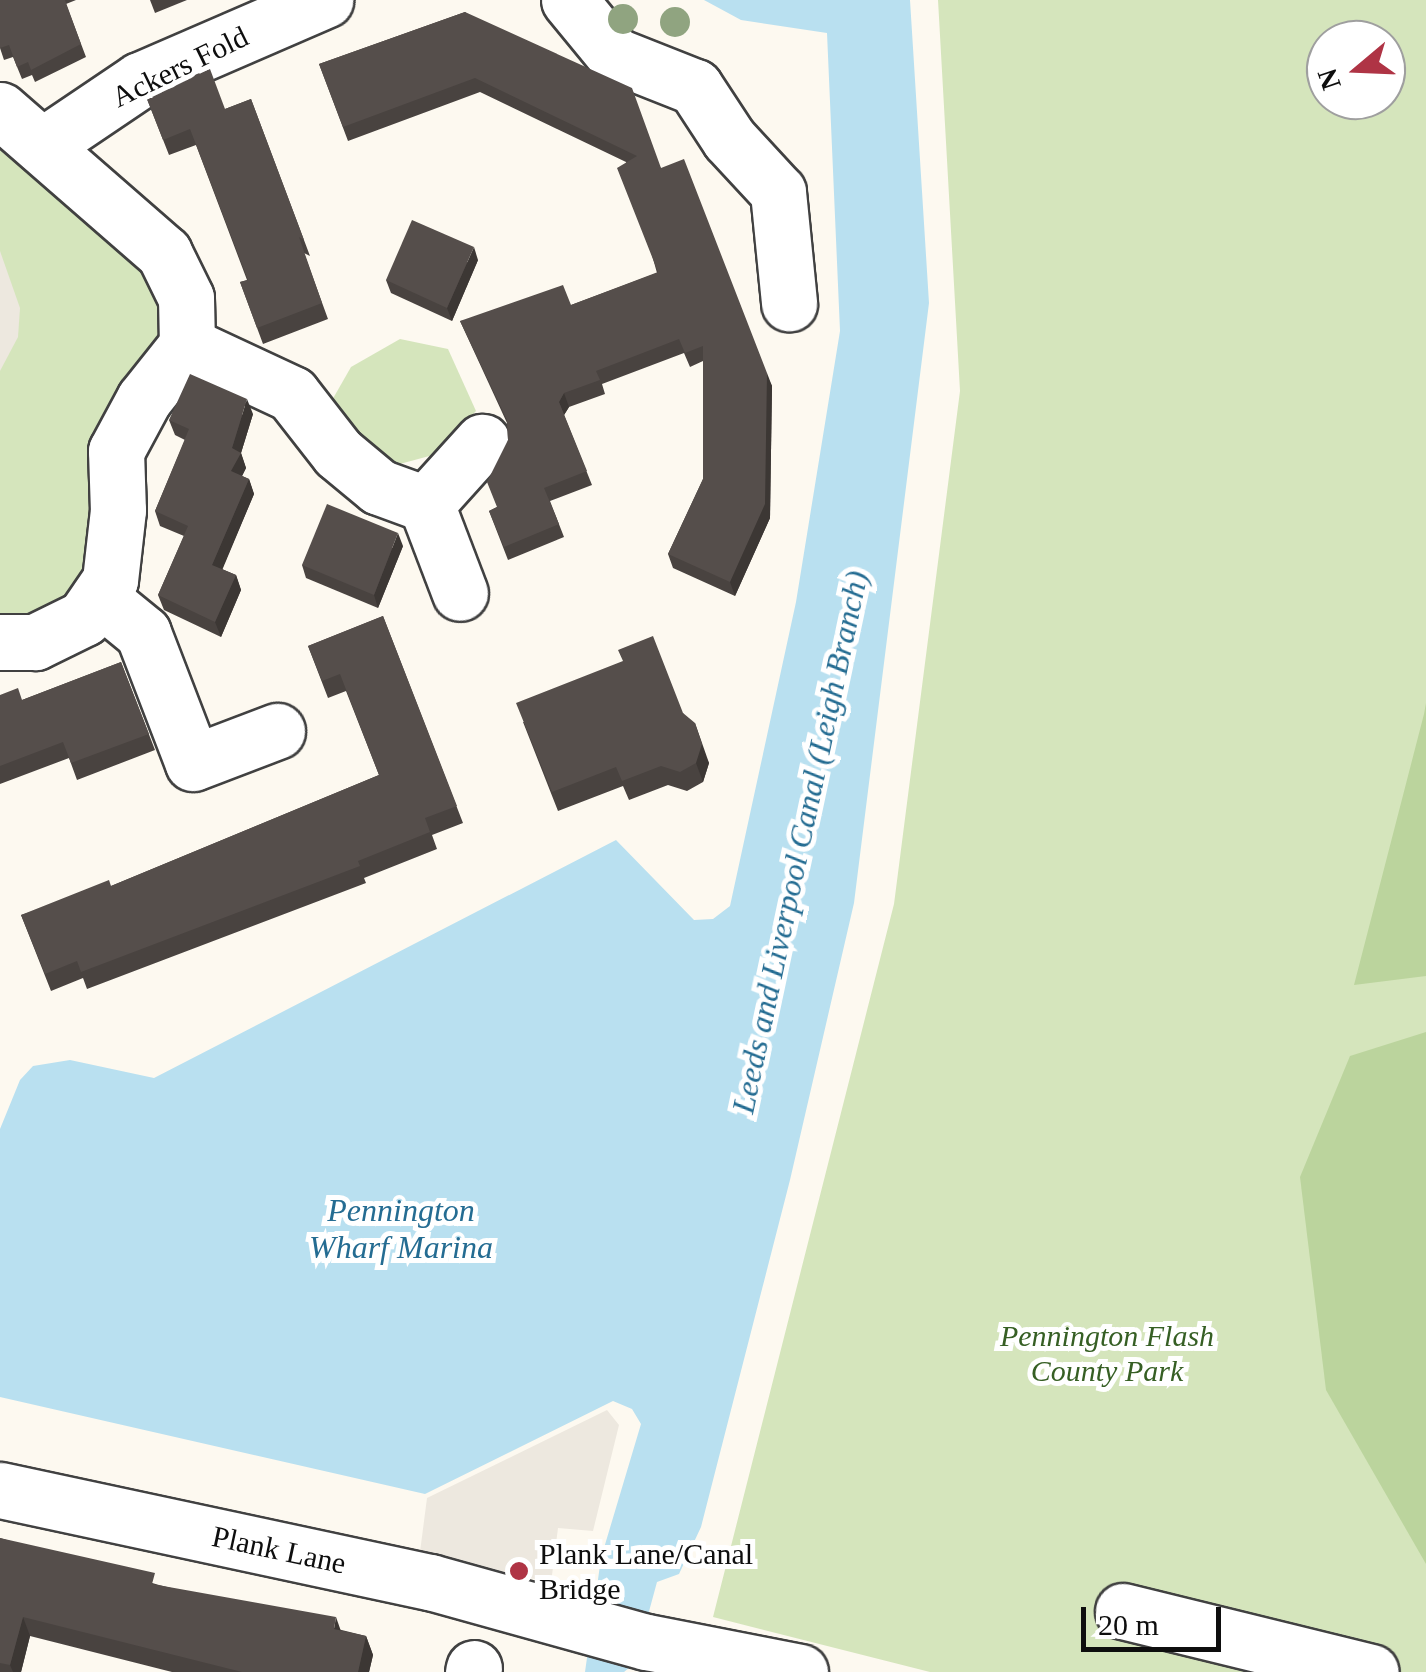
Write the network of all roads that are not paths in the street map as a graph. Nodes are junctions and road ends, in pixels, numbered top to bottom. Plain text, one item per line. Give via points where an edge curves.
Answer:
1 (325, 0) edge
2 (569, 0) edge
3 (0, 110) edge
4 (42, 146) junction
5 (789, 303) dead end
6 (187, 345) junction
7 (482, 442) dead end
8 (426, 504) junction
9 (460, 593) dead end
10 (99, 597) junction
11 (0, 642) edge
12 (277, 731) dead end
13 (0, 1490) edge
14 (1123, 1611) dead end
15 (651, 1653) edge
16 (800, 1672) edge
17 (1371, 1672) edge

1 - 4 street, Ackers Fold via 140,80
2 - 5 street via 614,55 696,87 729,139 778,192
3 - 4 street
4 - 6 street via 164,253 186,298
6 - 8 street via 292,394 338,453 366,476
6 - 10 street via 144,399 116,451 110,580
7 - 8 street
8 - 9 street
10 - 11 street via 84,618 35,642
10 - 12 street via 143,633 193,763
13 - 15 street, Plank Lane via 430,1582
14 - 17 street
15 - 16 street, Plank Lane

